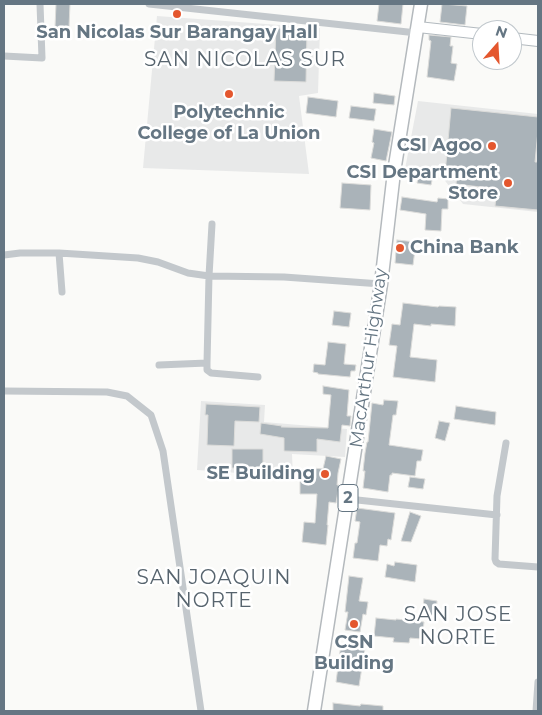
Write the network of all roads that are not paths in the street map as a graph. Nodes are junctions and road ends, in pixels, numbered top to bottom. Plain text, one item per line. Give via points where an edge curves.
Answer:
1 (40, 4) edge
2 (150, 4) edge
3 (421, 4) edge
4 (418, 30) junction
5 (472, 33) edge
6 (522, 39) edge
7 (538, 41) edge
8 (4, 56) edge
9 (212, 224) dead end
10 (59, 253) junction
11 (4, 255) edge
12 (209, 276) junction
13 (381, 284) junction
14 (62, 292) dead end
15 (206, 363) junction
16 (159, 365) dead end
17 (258, 377) dead end
18 (4, 391) edge
19 (506, 444) dead end
20 (348, 499) junction
21 (497, 515) junction
22 (538, 567) edge
23 (538, 682) edge
24 (201, 711) edge
25 (314, 711) edge
26 (536, 711) edge

1 - 8 street via 42,58
2 - 4 street
3 - 4 highway, MacArthur Highway / 2
4 - 5 street
4 - 13 highway, MacArthur Highway / 2 via 394,172
6 - 7 street
9 - 12 street
10 - 11 street
10 - 12 street via 138,258
10 - 14 street
12 - 13 street
12 - 15 street
13 - 20 highway, MacArthur Highway / 2
15 - 16 street
15 - 17 street via 207,370 211,372
18 - 24 street via 107,392 127,396 151,415 163,450
19 - 21 street
20 - 21 street
20 - 25 highway, MacArthur Highway / 2
21 - 22 street via 496,562
23 - 26 street

